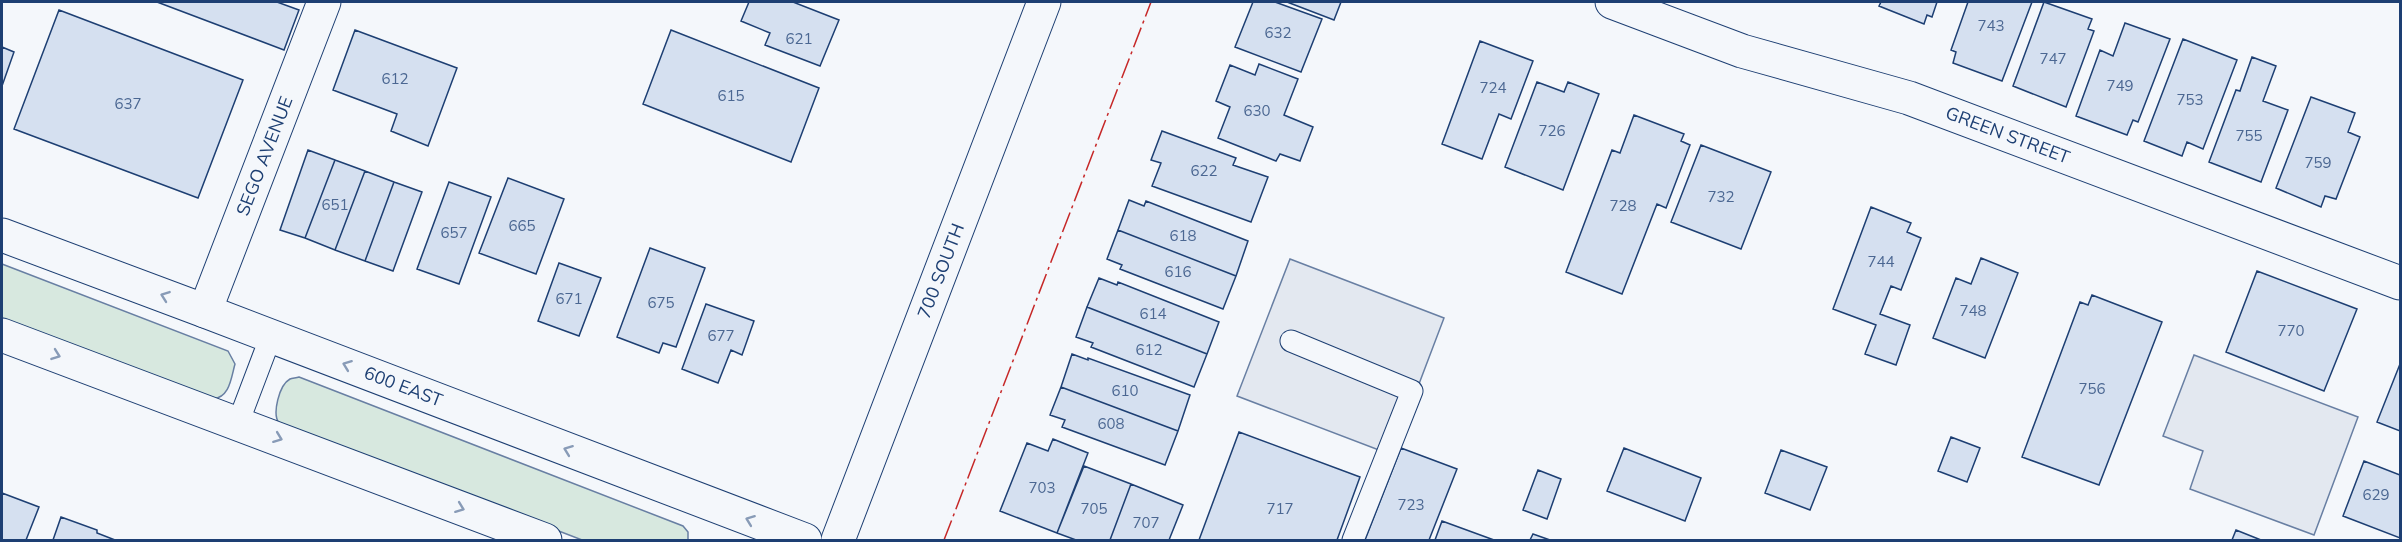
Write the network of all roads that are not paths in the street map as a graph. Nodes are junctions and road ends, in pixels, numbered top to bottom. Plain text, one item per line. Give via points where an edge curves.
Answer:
1 (324, 2) edge
2 (1044, 2) edge
3 (1612, 2) edge
4 (2, 235) edge
5 (2400, 283) edge
6 (205, 311) junction
7 (2, 335) edge
8 (271, 336) junction
9 (1291, 340) dead end
10 (238, 423) junction
11 (545, 540) edge
12 (805, 540) edge
13 (838, 540) edge
14 (1353, 540) edge

1 - 6 street, SEGO AVENUE
2 - 13 street, 700 SOUTH
3 - 5 street, GREEN STREET via 1742,51 1909,98
6 -> 4 street, 600 EAST
6 - 8 street, 600 EAST
7 -> 10 street
8 - 10 lane
12 -> 8 street, 600 EAST
9 - 14 lane via 1412,391
10 -> 11 street

